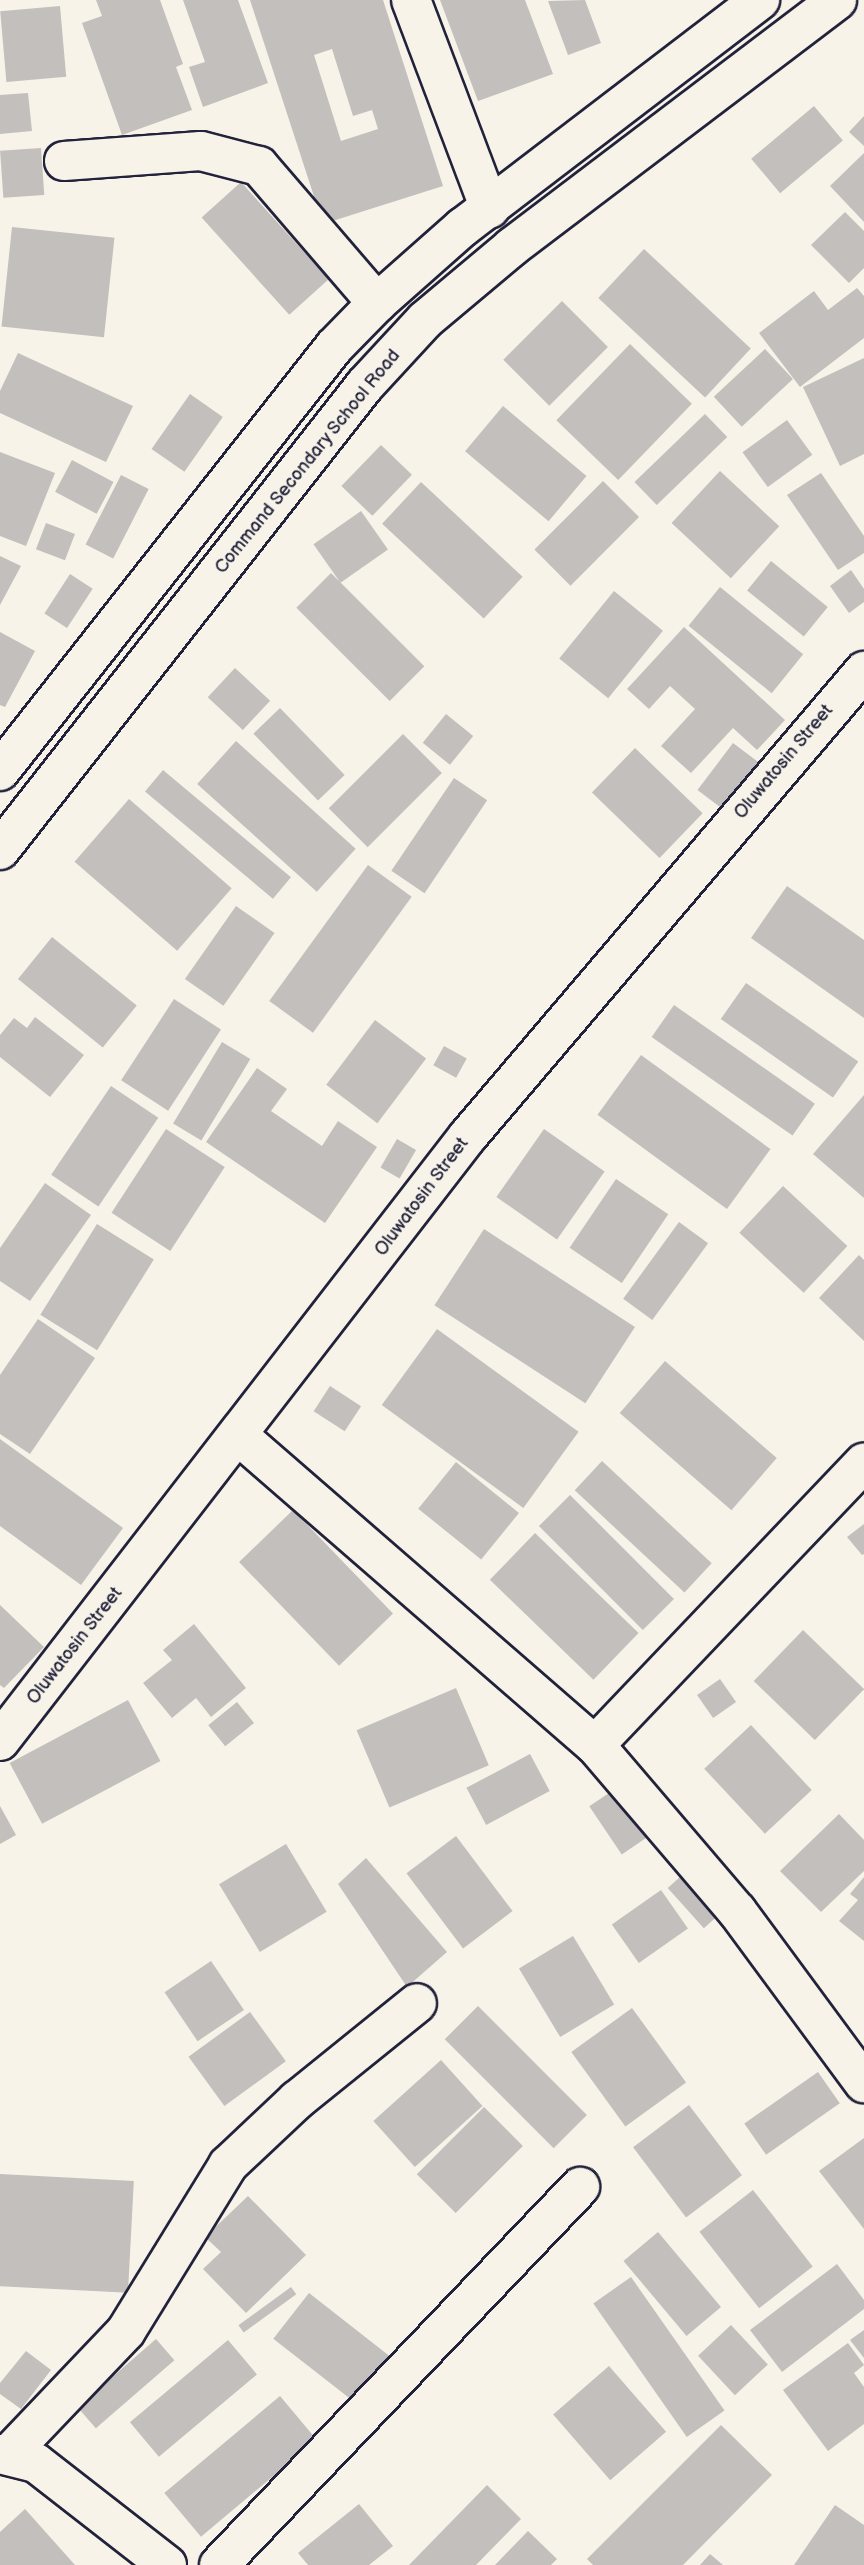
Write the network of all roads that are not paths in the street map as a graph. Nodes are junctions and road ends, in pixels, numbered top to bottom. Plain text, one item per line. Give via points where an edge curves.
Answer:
1 (411, 0) edge
2 (761, 0) edge
3 (837, 0) edge
4 (64, 161) dead end
5 (490, 209) junction
6 (377, 303) junction
7 (864, 671) edge
8 (0, 771) edge
9 (0, 850) edge
10 (239, 1436) junction
11 (864, 1463) edge
12 (0, 1741) edge
13 (596, 1745) junction
14 (417, 2003) dead end
15 (864, 2083) edge
16 (580, 2187) dead end
17 (5, 2453) edge
18 (167, 2565) edge
19 (219, 2565) edge

1 - 5 street
2 - 5 street
3 - 9 street, Command Secondary School Road via 512,247 425,320 356,396
4 - 6 street via 201,151 259,166
5 - 6 street
6 - 8 street via 334,347
7 - 10 street, Oluwatosin Street via 468,1136
10 - 12 street, Oluwatosin Street
10 - 13 street
11 - 13 street
13 - 15 street via 737,1911
14 - 17 street via 297,2100 228,2165 126,2331
16 - 19 street
17 - 18 street via 36,2463

